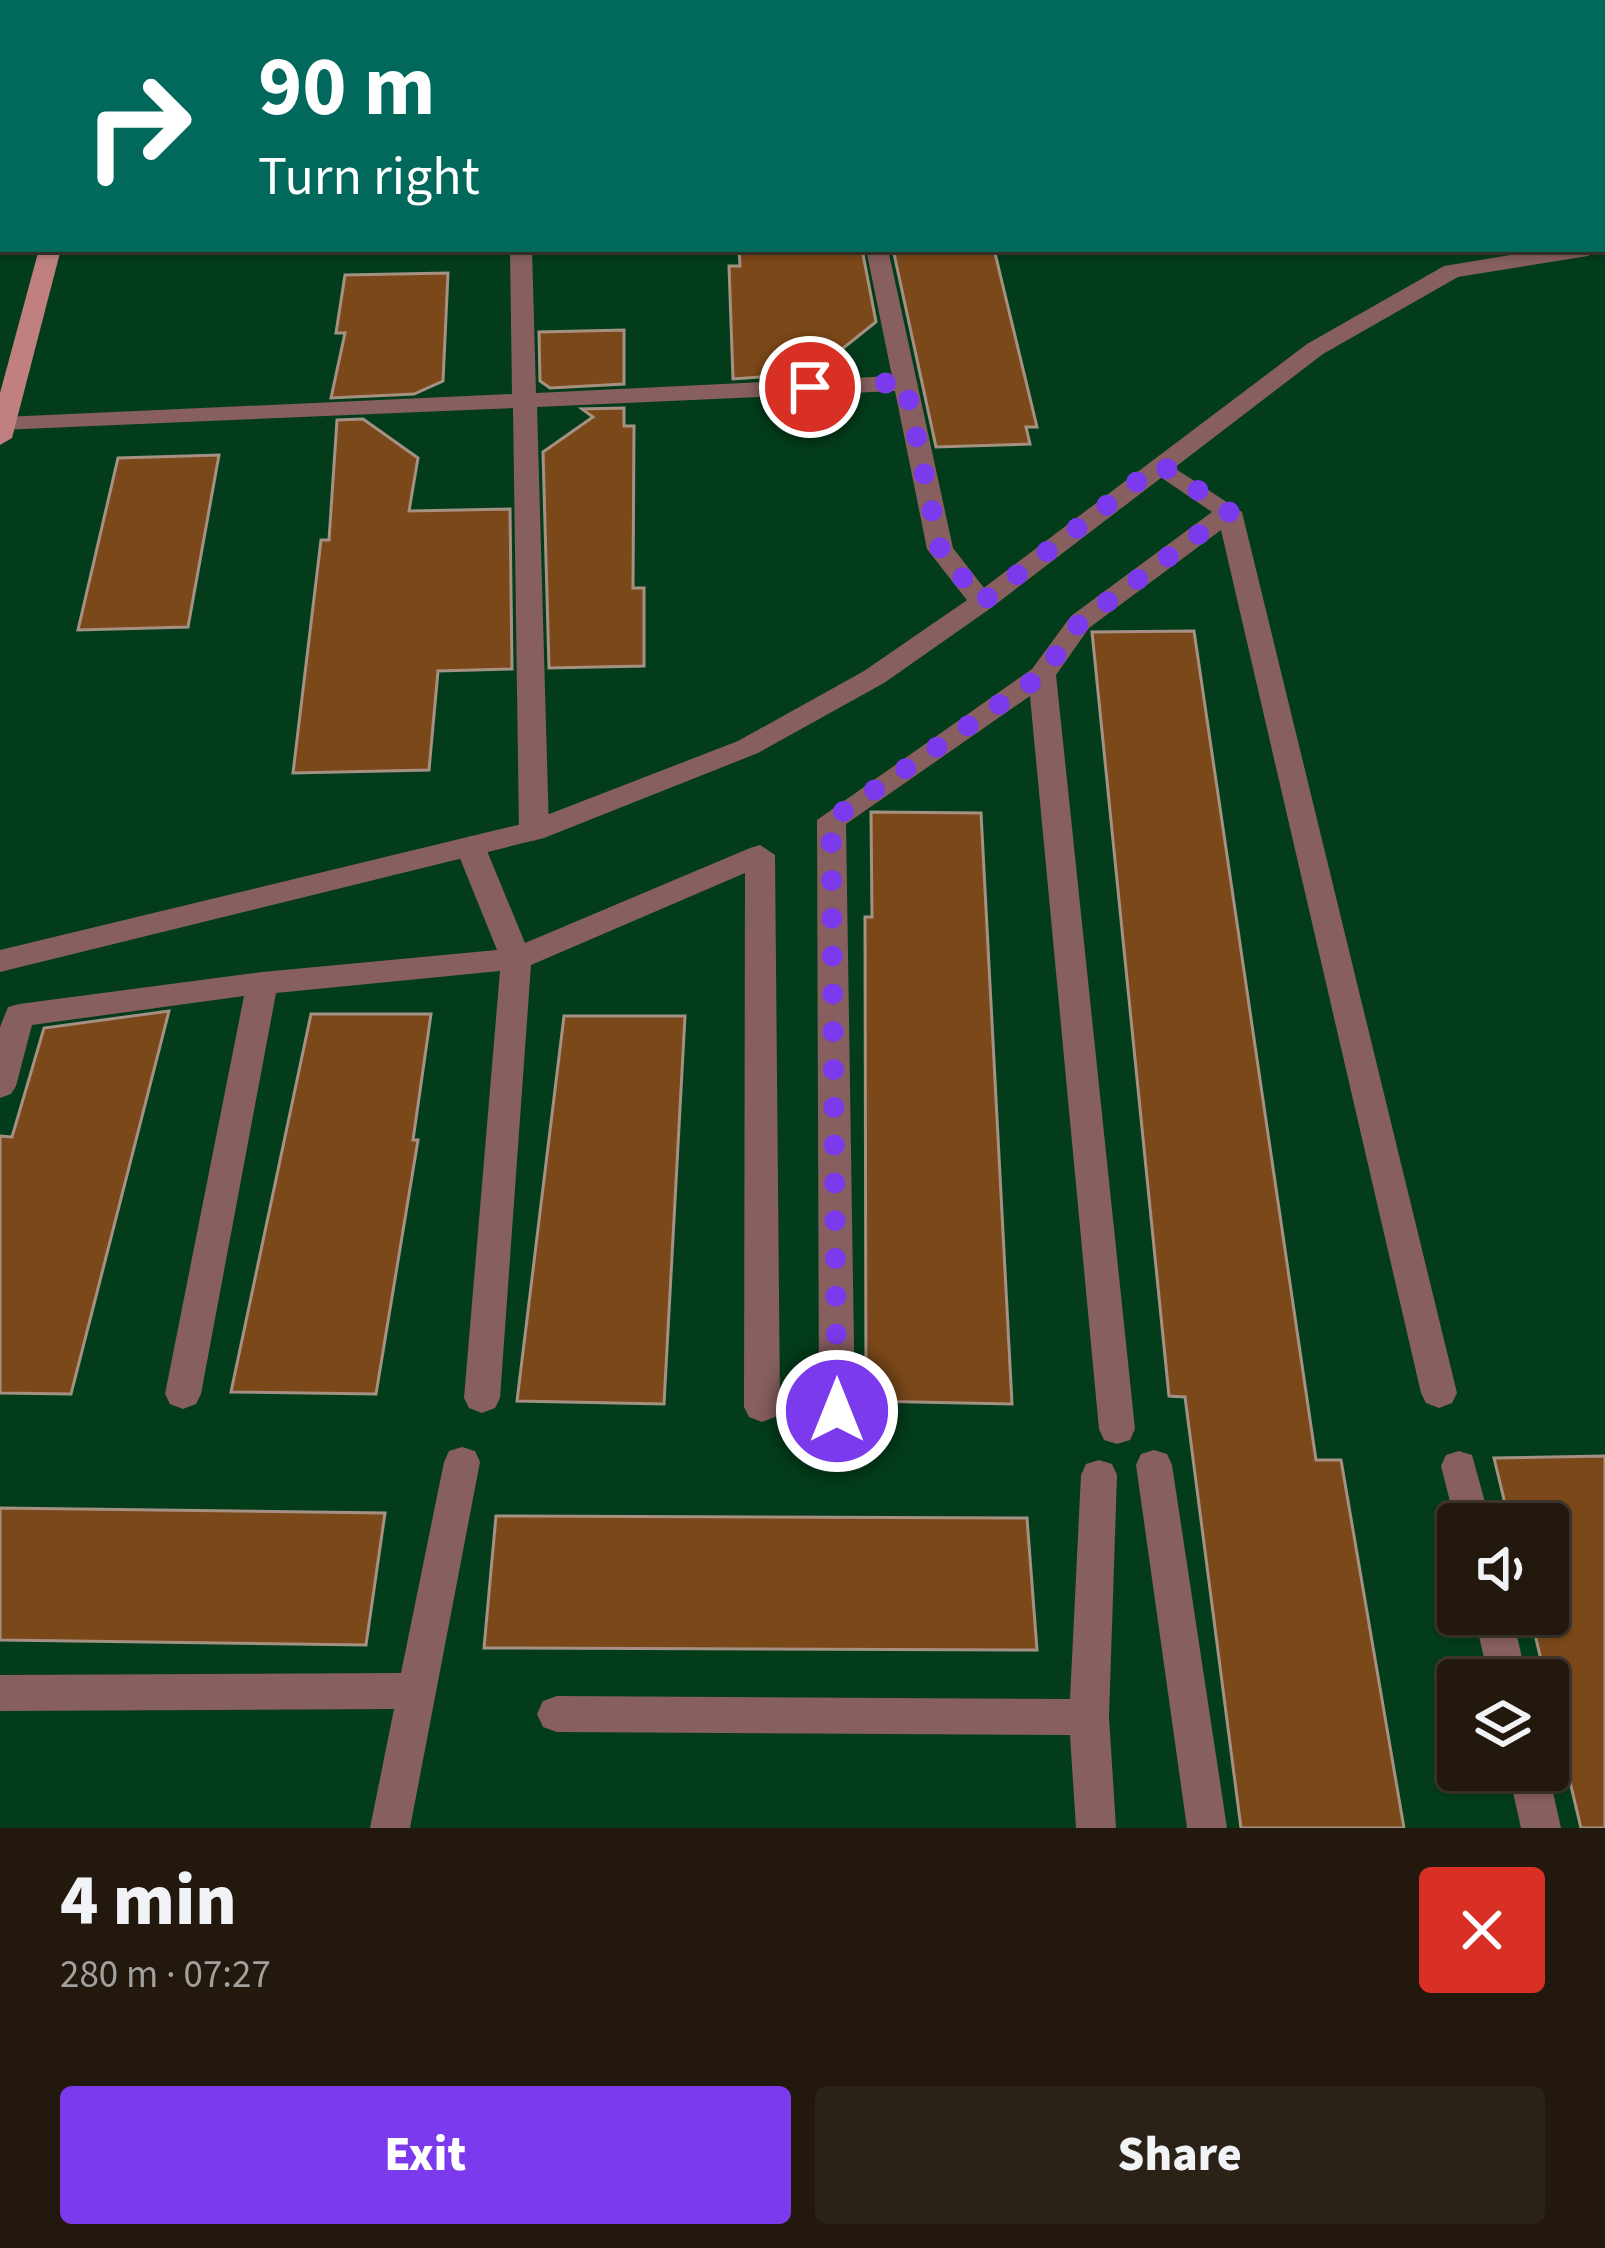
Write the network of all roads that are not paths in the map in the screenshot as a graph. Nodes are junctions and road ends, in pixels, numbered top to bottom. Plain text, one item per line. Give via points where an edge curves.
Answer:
1 (49, 252) edge
2 (521, 252) edge
3 (878, 252) edge
4 (1570, 252) edge
5 (905, 382) junction
6 (524, 400) junction
7 (2, 431) edge
8 (1160, 464) junction
9 (1229, 512) junction
10 (982, 602) junction
11 (1042, 675) junction
12 (534, 830) junction
13 (470, 846) junction
14 (516, 959) junction
15 (0, 961) edge
16 (262, 982) junction
17 (0, 1086) edge
18 (1439, 1393) dead end
19 (183, 1394) dead end
20 (482, 1398) dead end
21 (762, 1407) dead end
22 (837, 1411) dead end
23 (1118, 1429) dead end
24 (462, 1462) dead end
25 (1154, 1465) dead end
26 (1459, 1466) dead end
27 (1099, 1475) dead end
28 (1467, 1503) edge
29 (417, 1691) junction
30 (0, 1693) edge
31 (557, 1714) dead end
32 (1089, 1717) junction
33 (1533, 1791) edge
34 (390, 1828) edge
35 (1096, 1828) edge
36 (1207, 1828) edge
37 (1541, 1828) edge

1 - 7 main road
2 - 6 street
3 - 5 street
4 - 8 street via 1452,272 1315,349
5 - 6 street
5 - 10 street via 940,549
6 - 7 street
6 - 12 street
8 - 9 street
8 - 10 street
9 - 11 street via 1080,622
9 - 18 street
10 - 12 street via 874,677 748,747
11 - 22 street via 831,820
11 - 23 street
12 - 13 street
13 - 14 street
13 - 15 street
14 - 16 street
14 - 20 street
14 - 21 street via 760,855
16 - 17 street via 20,1015
16 - 19 street
24 - 29 street
25 - 36 street
26 - 28 street
27 - 32 street
29 - 30 street
29 - 34 street
31 - 32 street
32 - 35 street
33 - 37 street

